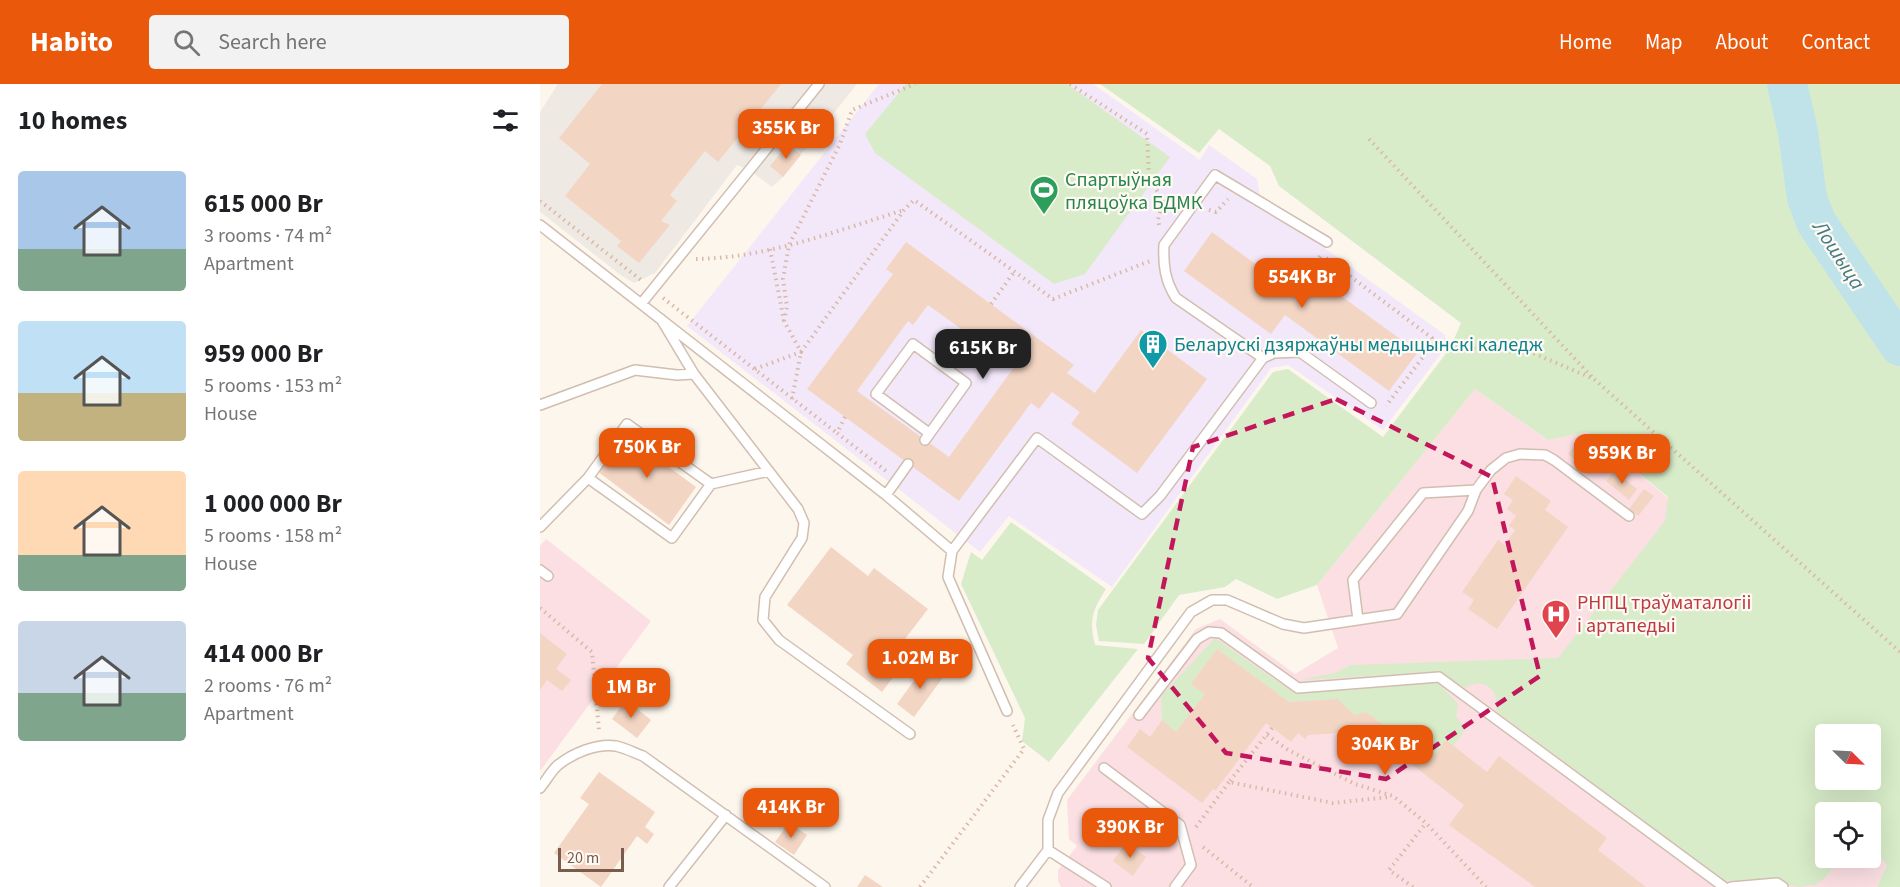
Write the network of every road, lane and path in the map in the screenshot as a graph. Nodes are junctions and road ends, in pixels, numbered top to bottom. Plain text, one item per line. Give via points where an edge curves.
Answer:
1 (819, 84) edge
2 (915, 84) edge
3 (1070, 84) edge
4 (1369, 139) dead end
5 (1233, 192) dead end
6 (540, 201) edge
7 (904, 210) junction
8 (1204, 217) dead end
9 (540, 225) edge
10 (1327, 242) dead end
11 (789, 245) junction
12 (770, 249) junction
13 (1314, 249) dead end
14 (1321, 254) junction
15 (1163, 256) junction
16 (677, 260) junction
17 (1309, 272) dead end
18 (1014, 273) junction
19 (653, 289) junction
20 (641, 304) junction
21 (991, 304) dead end
22 (660, 320) junction
23 (784, 321) junction
24 (966, 332) dead end
25 (1432, 345) junction
26 (801, 352) junction
27 (950, 355) dead end
28 (1263, 358) junction
29 (755, 369) junction
30 (694, 374) junction
31 (1594, 379) junction
32 (792, 399) junction
33 (1371, 403) joint
34 (540, 405) edge
35 (845, 417) dead end
36 (837, 433) junction
37 (927, 437) joint
38 (908, 464) dead end
39 (769, 471) junction
40 (588, 478) junction
41 (897, 479) junction
42 (711, 484) junction
43 (1476, 490) junction
44 (886, 495) junction
45 (1629, 516) dead end
46 (540, 527) edge
47 (952, 550) junction
48 (540, 608) edge
49 (1358, 620) junction
50 (1900, 652) edge
51 (1007, 711) joint
52 (1139, 715) dead end
53 (1272, 728) dead end
54 (910, 734) dead end
55 (1267, 735) junction
56 (600, 746) junction
57 (1104, 768) dead end
58 (1229, 782) junction
59 (540, 788) edge
60 (1393, 796) junction
61 (726, 815) junction
62 (1426, 823) junction
63 (1196, 835) dead end
64 (1196, 842) dead end
65 (1048, 850) junction
66 (669, 887) edge
67 (825, 887) edge
68 (920, 887) edge
69 (1020, 887) edge
70 (1106, 887) edge
71 (1175, 887) edge
72 (1253, 887) edge
73 (1413, 887) edge
74 (1486, 887) edge
75 (1724, 887) edge
76 (1731, 887) edge
77 (1783, 887) edge

1 - 16 lane
2 - 11 path via 852,110 840,144
3 - 15 path via 1148,134 1149,178 1163,200 1158,220
4 - 31 path
5 - 8 path via 1216,212 1210,210
6 - 19 path
7 - 11 path
7 - 18 path via 914,200
7 - 26 path
9 - 20 lane
10 - 15 lane via 1215,175 1164,245
11 - 12 path
11 - 23 path via 783,279 787,307
12 - 16 path via 723,259
12 - 23 path
13 - 14 path
14 - 17 path
14 - 25 path via 1432,339
15 - 18 path via 1053,299
15 - 28 lane via 1168,285 1176,297
16 - 19 lane
18 - 21 path
19 - 20 lane
19 - 29 path
20 - 22 lane
22 - 30 lane
22 - 44 lane
23 - 26 path
24 - 27 path
25 - 31 path via 1533,353
25 - 33 path via 1387,407
26 - 29 path
26 - 32 path
28 - 33 lane via 1274,353 1300,352
28 - 47 lane via 1160,496 1142,514 1037,438
29 - 32 path
30 - 34 lane via 635,370
30 - 39 lane
31 - 50 path
32 - 36 path
35 - 36 path
36 - 41 path
37 - 37 lane via 966,383 913,344 876,394
38 - 41 lane
39 - 42 lane
39 - 54 lane via 804,523 802,538 765,597 763,620 779,640
40 - 42 lane via 672,537
40 - 42 lane via 627,424
40 - 46 lane
41 - 44 lane
43 - 45 lane via 1506,458 1534,453 1554,460
43 - 49 lane via 1468,511 1396,614
43 - 49 lane via 1423,493 1353,580
44 - 47 lane
47 - 51 lane via 948,577
48 - 56 path via 592,652
49 - 65 lane via 1304,628 1283,624 1227,600 1212,600 1191,612 1058,793 1048,820
51 - 68 path via 1024,749
52 - 75 lane via 1197,639 1209,632 1221,633 1298,688 1439,677
53 - 55 path
55 - 58 path
55 - 60 path via 1355,784
56 - 59 lane via 573,755 557,766
56 - 61 lane via 615,746 643,756
57 - 71 lane via 1180,825 1191,865
58 - 60 path via 1333,803
58 - 63 path via 1195,828
60 - 62 path
61 - 66 lane
61 - 67 lane
62 - 73 path via 1389,870
62 - 74 path
64 - 72 path
65 - 69 lane
65 - 70 lane
76 - 77 lane via 1778,883

